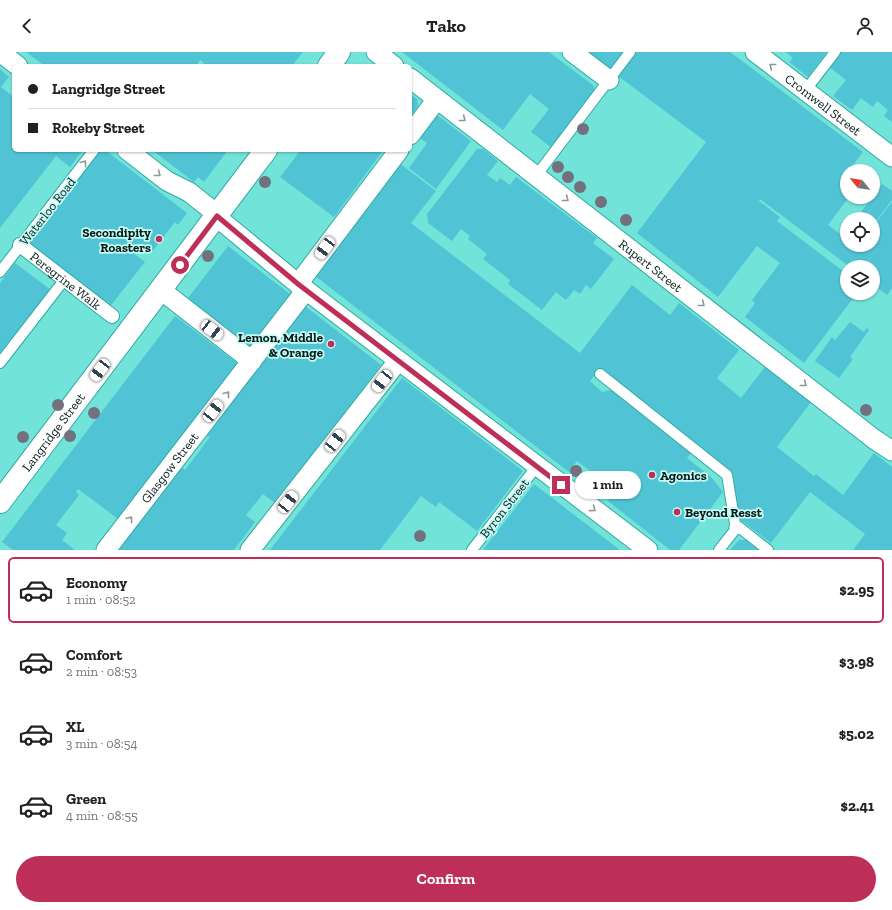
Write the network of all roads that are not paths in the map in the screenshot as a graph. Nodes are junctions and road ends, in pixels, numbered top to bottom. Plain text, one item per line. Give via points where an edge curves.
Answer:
1 (0, 52) edge
2 (339, 52) edge
3 (376, 52) edge
4 (572, 52) edge
5 (630, 52) edge
6 (755, 52) edge
7 (835, 52) edge
8 (15, 64) edge
9 (330, 64) edge
10 (391, 64) edge
11 (412, 80) edge
12 (609, 80) junction
13 (805, 91) junction
14 (437, 99) junction
15 (412, 132) edge
16 (92, 152) edge
17 (130, 152) edge
18 (265, 152) edge
19 (397, 152) edge
20 (892, 157) edge
21 (536, 176) junction
22 (217, 216) junction
23 (20, 245) junction
24 (0, 272) edge
25 (65, 279) junction
26 (302, 287) junction
27 (161, 290) junction
28 (112, 316) dead end
29 (398, 360) junction
30 (252, 361) junction
31 (0, 363) edge
32 (600, 374) dead end
33 (892, 451) edge
34 (537, 466) junction
35 (0, 502) edge
36 (735, 524) junction
37 (106, 550) edge
38 (250, 550) edge
39 (472, 550) edge
40 (648, 550) edge
41 (720, 550) edge
42 (768, 550) edge

1 - 8 street
2 - 9 street
3 - 10 street
4 - 12 street
5 - 12 lane
13 -> 6 street, Cromwell Street
7 - 13 lane
11 - 14 street, Rupert Street
12 - 21 lane
13 - 20 street, Cromwell Street
14 - 15 street
14 -> 21 street, Rupert Street
23 -> 16 lane, Waterloo Road
17 -> 22 street via 167,181 189,192
18 - 22 street, Langridge Street
19 - 26 street, Glasgow Street
21 -> 33 street, Rupert Street
22 - 26 street
22 - 27 street, Langridge Street
23 - 24 lane, Waterloo Road
23 - 25 street, Peregrine Walk
25 - 28 street, Peregrine Walk
25 - 31 lane
26 - 29 street
26 - 30 street, Glasgow Street
27 - 30 street
27 - 35 street, Langridge Street
29 - 34 street
29 - 38 street
37 -> 30 street, Glasgow Street
32 - 36 lane via 727,475
34 - 39 lane, Byron Street
34 -> 40 street
36 - 41 lane via 734,531
36 - 42 lane

